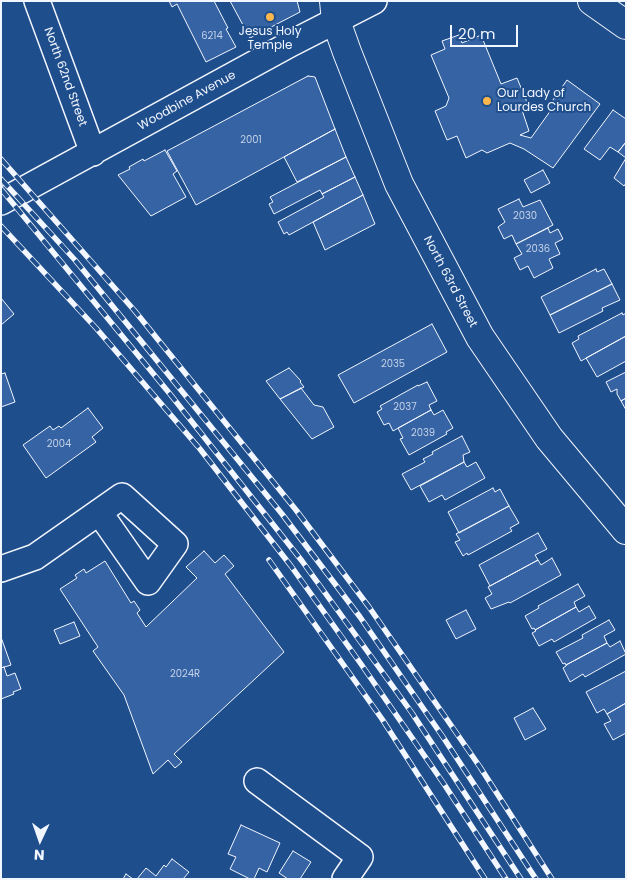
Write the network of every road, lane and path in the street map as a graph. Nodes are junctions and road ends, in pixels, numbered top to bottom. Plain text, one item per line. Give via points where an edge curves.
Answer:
1 (37, 1) edge
2 (374, 1) edge
3 (592, 1) edge
4 (335, 11) edge
5 (626, 25) edge
6 (93, 153) junction
7 (1, 202) edge
8 (99, 512) dead end
9 (626, 530) edge
10 (1, 569) edge
11 (257, 781) dead end
12 (345, 879) edge

1 - 6 street, North 62nd Street
2 - 4 street, Woodbine Avenue
3 - 5 main road
4 - 6 street, Woodbine Avenue via 292,43
4 - 9 main road, North 63rd Street via 398,184 480,337 549,438
6 - 7 street, Woodbine Avenue
8 - 10 street via 34,557
11 - 12 street via 360,857

